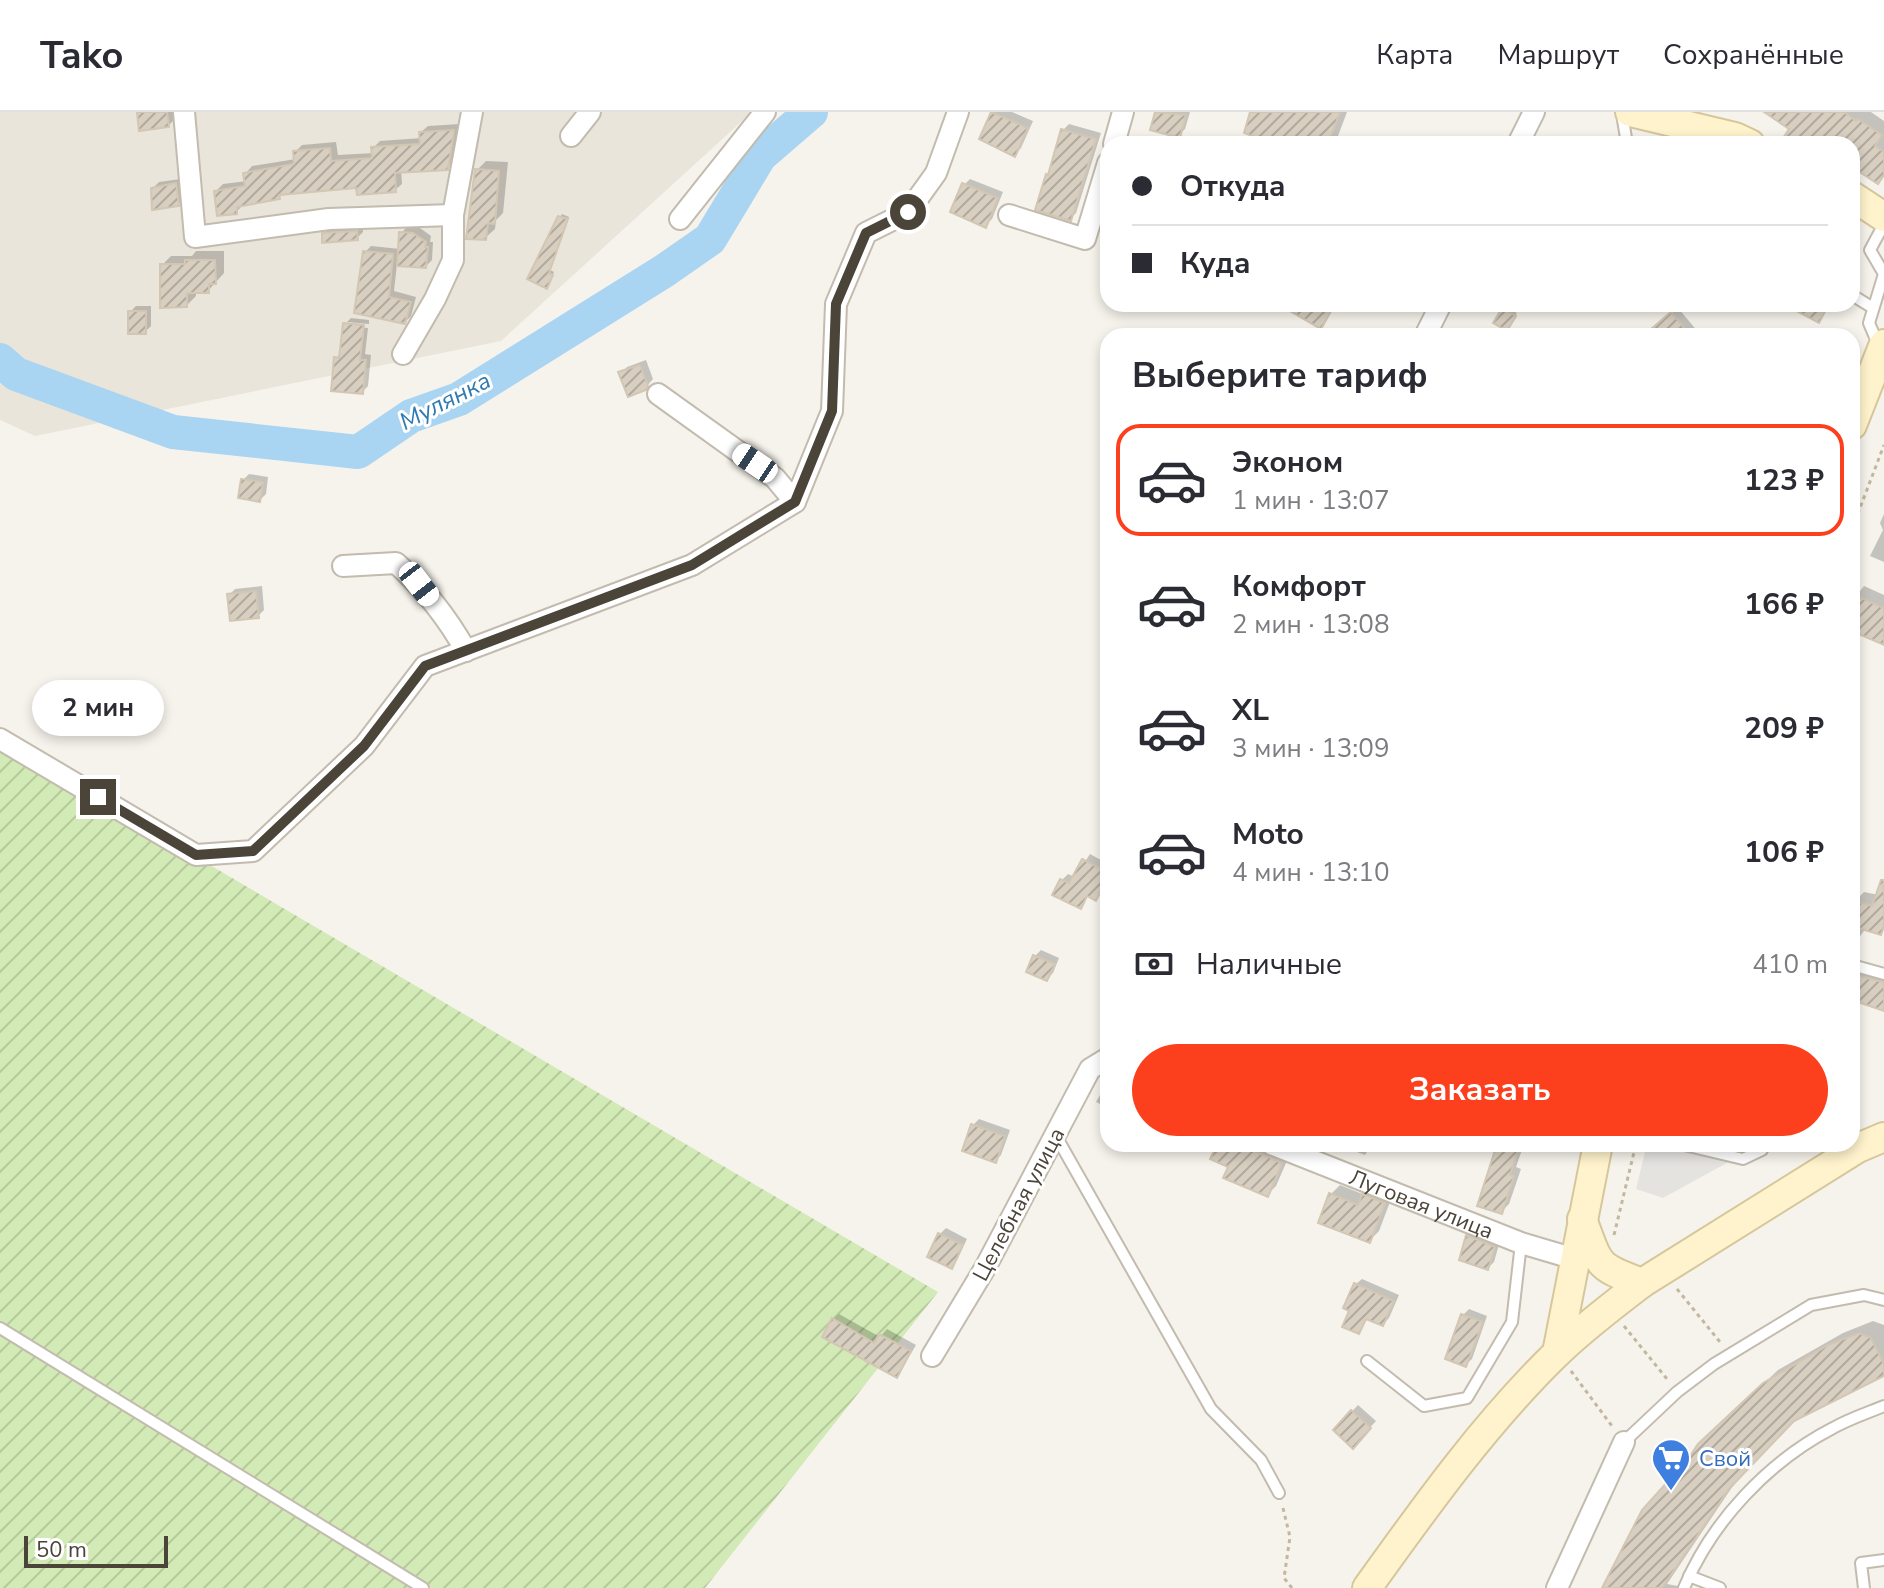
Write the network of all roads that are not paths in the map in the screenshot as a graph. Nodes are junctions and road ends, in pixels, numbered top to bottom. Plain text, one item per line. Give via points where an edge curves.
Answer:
1 (184, 112) edge
2 (472, 112) edge
3 (590, 112) edge
4 (765, 112) edge
5 (958, 112) edge
6 (1123, 112) edge
7 (1534, 112) edge
8 (1635, 112) edge
9 (571, 136) dead end
10 (1116, 136) edge
11 (1522, 136) edge
12 (1629, 136) edge
13 (1731, 136) edge
14 (1100, 189) edge
15 (1860, 201) edge
16 (453, 215) junction
17 (1009, 215) dead end
18 (1884, 217) edge
19 (680, 219) dead end
20 (1884, 224) edge
21 (1860, 300) edge
22 (1873, 308) junction
23 (1883, 349) edge
24 (403, 354) dead end
25 (658, 394) dead end
26 (1860, 405) edge
27 (795, 502) junction
28 (343, 566) dead end
29 (466, 651) junction
30 (0, 739) edge
31 (1860, 967) edge
32 (1884, 974) edge
33 (1100, 1063) edge
34 (1055, 1134) junction
35 (1884, 1137) edge
36 (1860, 1147) edge
37 (1291, 1152) edge
38 (1596, 1152) edge
39 (1714, 1152) edge
40 (1758, 1152) edge
41 (1852, 1152) edge
42 (1582, 1219) junction
43 (1521, 1243) junction
44 (1575, 1259) junction
45 (1653, 1276) junction
46 (1884, 1300) edge
47 (0, 1328) edge
48 (1557, 1353) junction
49 (932, 1356) dead end
50 (1367, 1361) dead end
51 (1884, 1406) edge
52 (1624, 1442) joint
53 (1279, 1493) road end
54 (1884, 1560) edge
55 (1689, 1576) junction
56 (423, 1588) edge
57 (1367, 1588) edge
58 (1557, 1588) edge
59 (1684, 1588) edge
60 (1720, 1588) edge
61 (1864, 1588) edge

1 - 16 street via 195,237 329,219
2 - 16 street
3 - 9 street
4 - 19 street
5 - 27 street via 936,173 908,212 866,233 836,304 832,411
6 - 10 street
7 - 11 street
8 - 12 lane
8 - 13 main road
14 - 17 street via 1085,239
15 - 18 main road
16 - 24 street via 453,260
20 - 22 lane via 1870,250 1884,274
21 - 22 lane
22 - 23 lane via 1869,323
23 - 26 main road
25 - 27 street via 775,478
27 - 29 street via 692,565
28 - 29 street via 396,563 419,584
29 - 30 street via 425,666 364,746 253,851 196,855
31 - 32 lane
33 - 34 street, Целебная улица via 1090,1069
34 - 49 street, Целебная улица
34 - 53 lane via 1211,1409 1261,1460
35 - 36 main road
37 - 43 street, Луговая улица
38 - 42 main road
39 - 40 lane via 1743,1159
41 - 45 main road
42 - 44 main road
42 - 45 main road via 1606,1270
43 - 44 street, Луговая улица
43 - 50 lane via 1512,1322 1467,1398 1424,1406
44 - 48 main road
45 - 48 main road
46 - 52 lane via 1864,1295 1811,1305 1677,1392
47 - 56 lane
48 - 57 main road via 1489,1428
51 - 55 lane via 1832,1428 1769,1471 1727,1516
52 - 58 street
54 - 61 lane via 1861,1563
55 - 59 lane
55 - 60 lane

